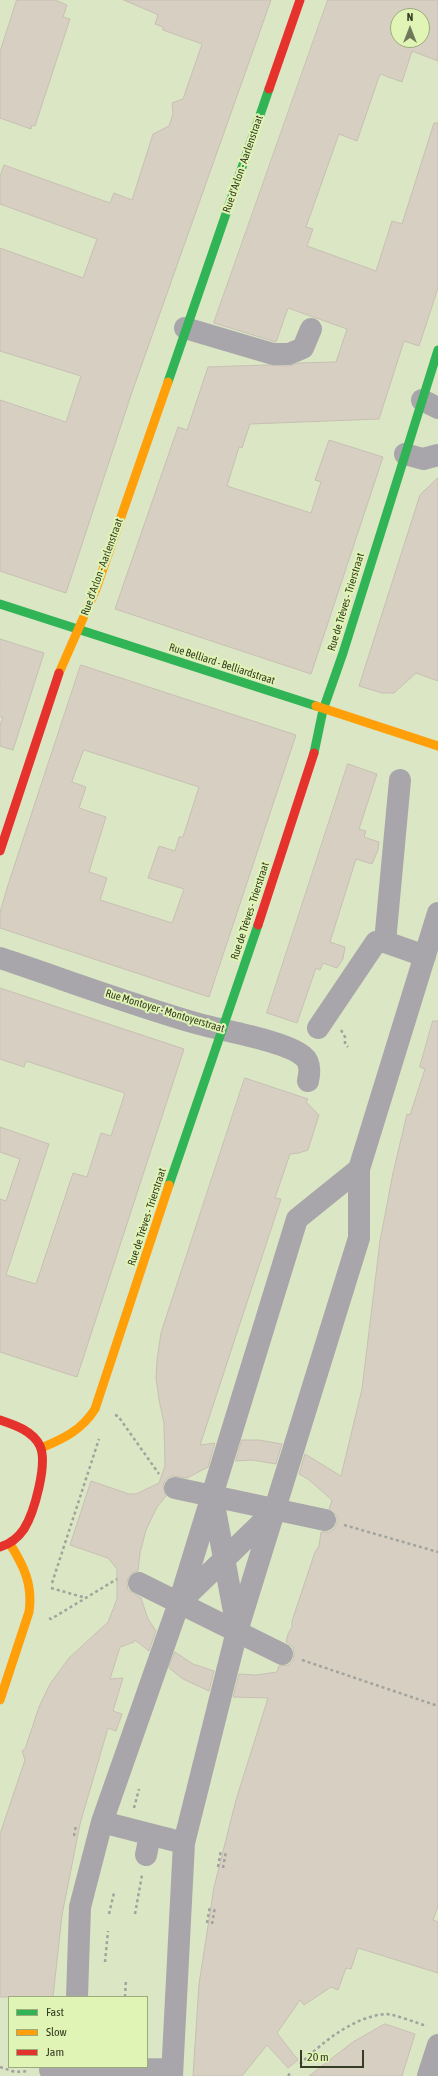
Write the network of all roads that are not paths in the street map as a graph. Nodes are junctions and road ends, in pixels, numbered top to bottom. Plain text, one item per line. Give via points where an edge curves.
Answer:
1 (300, 0) edge
2 (185, 328) junction
3 (311, 329) dead end
4 (438, 350) edge
5 (430, 404) edge
6 (404, 454) junction
7 (438, 455) edge
8 (0, 604) edge
9 (78, 630) junction
10 (323, 710) junction
11 (438, 746) edge
12 (400, 780) dead end
13 (0, 851) edge
14 (438, 913) edge
15 (385, 942) junction
16 (425, 956) junction
17 (0, 958) edge
18 (318, 1028) dead end
19 (222, 1030) junction
20 (308, 1080) dead end
21 (359, 1169) junction
22 (0, 1420) edge
23 (41, 1448) junction
24 (168, 1482) road end
25 (212, 1496) junction
26 (275, 1509) junction
27 (326, 1520) road end
28 (10, 1544) junction
29 (0, 1547) edge
30 (224, 1559) junction
31 (139, 1583) dead end
32 (179, 1603) junction
33 (237, 1631) junction
34 (282, 1654) road end
35 (0, 1700) edge
36 (102, 1822) junction
37 (184, 1843) junction
38 (77, 1996) edge
39 (435, 2037) edge
40 (122, 2068) edge
41 (50, 2070) road end
42 (75, 2071) edge
43 (172, 2072) edge
44 (428, 2076) edge

1 - 2 street, Rue d'Arlon - Aarlenstraat
2 - 3 street via 273,354 290,354 303,348
2 - 9 street, Rue d'Arlon - Aarlenstraat via 96,589
4 - 5 street, Rue de Trèves - Trierstraat
5 - 6 street, Rue de Trèves - Trierstraat
6 - 7 street via 423,458
6 - 10 street, Rue de Trèves - Trierstraat
8 - 9 street, Rue Belliard - Belliardstraat
9 - 10 street, Rue Belliard - Belliardstraat
9 - 13 street, Rue d'Arlon - Aarlenstraat via 63,660
10 - 11 street, Rue Belliard - Belliardstraat
10 - 19 street, Rue de Trèves - Trierstraat via 317,744
12 - 15 street
14 - 16 street
15 - 16 street
15 - 18 street via 376,942
16 - 21 street
17 - 19 street, Rue Montoyer - Montoyerstraat
19 - 20 street, Rue Montoyer - Montoyerstraat via 291,1048 305,1056 309,1064
19 - 23 street, Rue de Trèves - Trierstraat via 95,1409 88,1422
21 - 25 street via 297,1219
21 - 26 street via 358,1238
22 - 23 street via 18,1426 34,1438
23 - 28 street via 41,1473 35,1501 25,1528
24 - 25 street
25 - 26 street
25 - 30 street
25 - 32 street
26 - 27 street
26 - 30 street
26 - 33 street
28 - 29 street
28 - 35 street via 25,1570 32,1597
30 - 32 street
30 - 33 street
31 - 32 street
32 - 33 street
32 - 36 street
33 - 34 street
33 - 37 street
36 - 37 street via 148,1845
36 - 38 street via 80,1908
37 - 43 street
39 - 44 street
40 - 42 street
40 - 43 street
41 - 42 street

